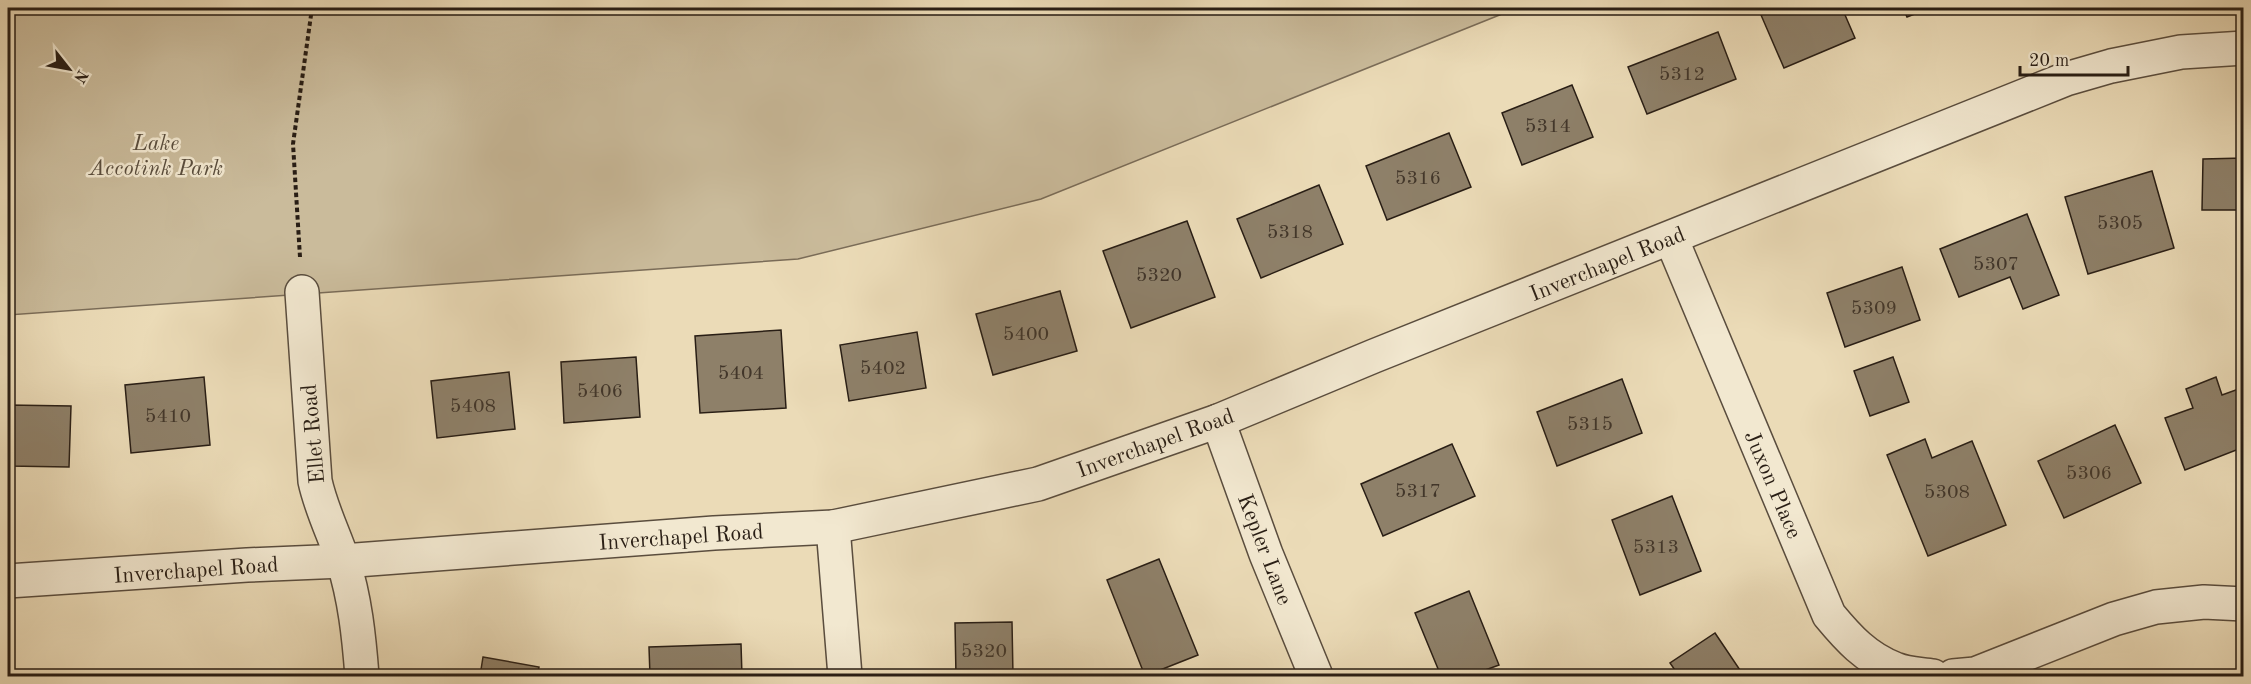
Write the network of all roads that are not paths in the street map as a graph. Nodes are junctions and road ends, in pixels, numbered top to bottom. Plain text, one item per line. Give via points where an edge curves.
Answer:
1 (2244, 48) edge
2 (1671, 238) junction
3 (302, 292) road end
4 (1218, 421) junction
5 (833, 527) junction
6 (343, 561) junction
7 (8, 581) edge
8 (2244, 604) edge
9 (362, 676) edge
10 (845, 676) edge
11 (1316, 676) edge
12 (1933, 676) edge
13 (1953, 676) edge

1 - 2 street, Inverchapel Road via 2181,52 2066,79
2 - 4 street, Inverchapel Road
2 - 12 street, Juxon Place via 1829,615 1864,653 1896,670
3 - 6 street, Ellet Road via 315,481
4 - 5 street, Inverchapel Road via 1038,484
4 - 11 street, Kepler Lane
5 - 6 street, Inverchapel Road
5 - 10 street
6 - 7 street, Inverchapel Road
6 - 9 street, Ellet Road via 358,626
8 - 13 street via 2204,602 2156,608 2114,619 1975,674

